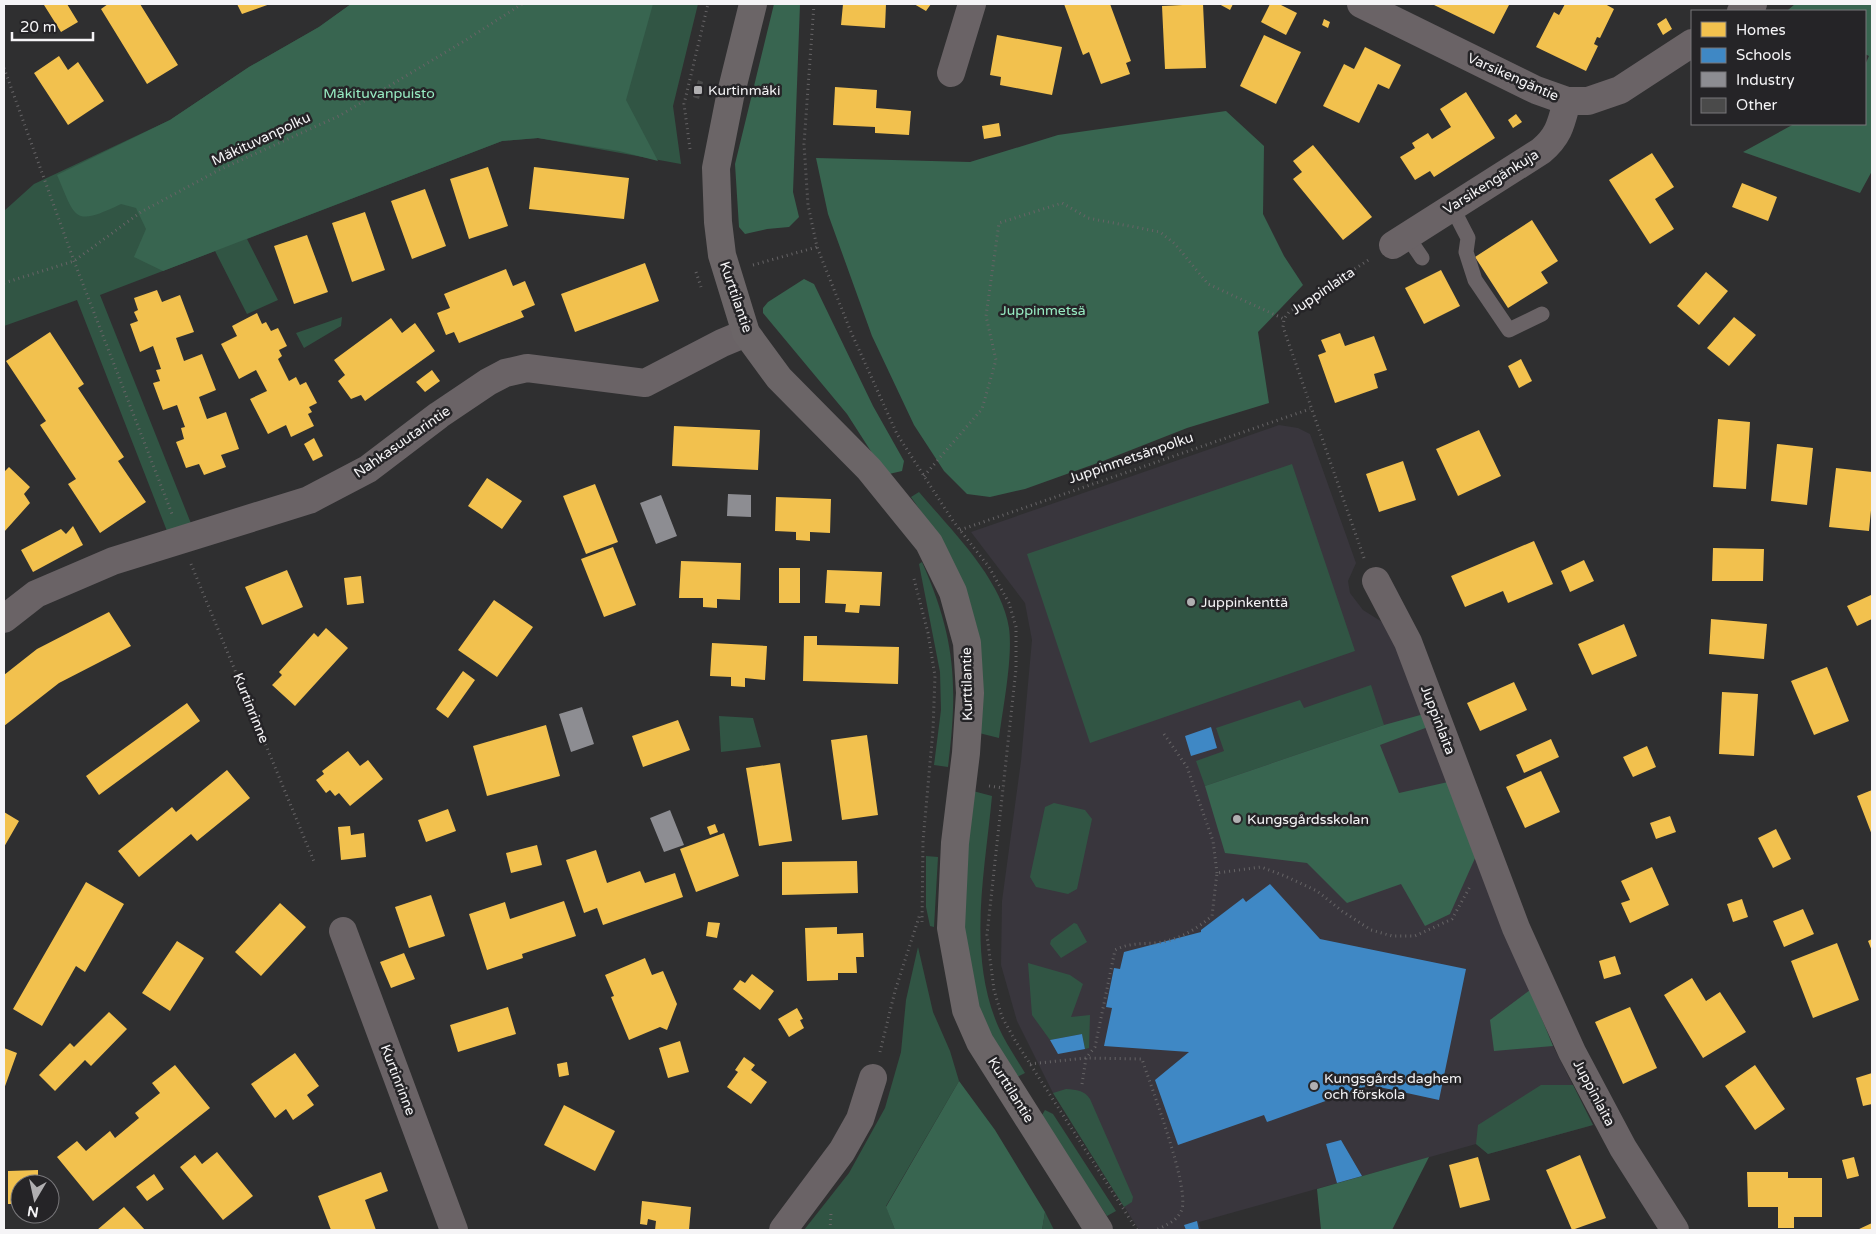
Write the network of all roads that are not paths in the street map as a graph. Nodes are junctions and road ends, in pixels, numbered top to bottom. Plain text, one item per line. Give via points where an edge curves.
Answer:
1 (753, 4) edge
2 (972, 4) edge
3 (1361, 4) edge
4 (1691, 44) edge
5 (951, 73) dead end
6 (1567, 101) junction
7 (1452, 207) junction
8 (1400, 240) joint
9 (1422, 258) dead end
10 (1542, 314) dead end
11 (746, 333) junction
12 (1376, 580) road end
13 (4, 619) edge
14 (342, 931) dead end
15 (873, 1078) road end
16 (454, 1230) edge
17 (783, 1230) edge
18 (1099, 1230) edge
19 (1675, 1230) edge

1 - 11 street, Kurttilantie via 716,168 722,255
2 - 5 street
3 - 6 street, Varsikengäntie via 1528,86
4 - 6 street, Varsikengäntie via 1620,90 1588,101
6 - 7 street, Varsikengänkuja via 1561,126 1553,141
7 - 8 street, Varsikengänkuja
7 - 10 lane via 1468,238 1466,252 1475,280 1510,330
8 - 9 lane
11 - 13 street, Nahkasuutarintie via 644,383 527,368 505,373 440,415 368,469 309,500 113,561 36,594
11 - 18 street, Kurttilantie via 778,378 869,469 929,543 953,592 967,643 970,693 955,843 951,928 966,1010 980,1042
12 - 19 street, Juppinlaita via 1408,642 1516,928 1572,1052 1623,1148
14 - 16 street, Kurtinrinne
15 - 17 street via 860,1119 842,1151

